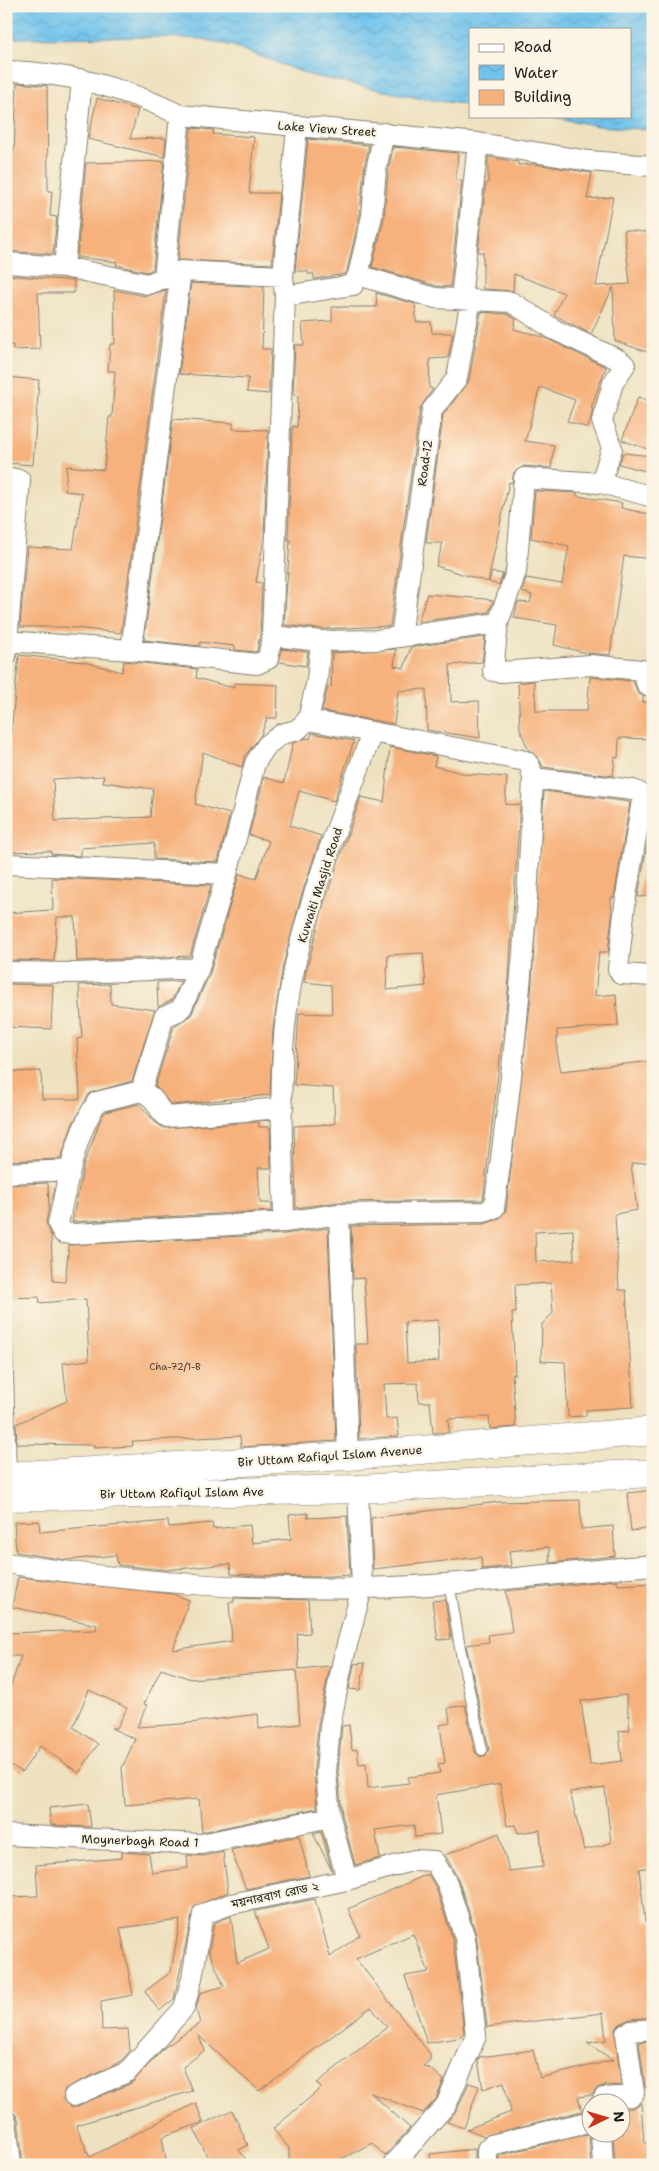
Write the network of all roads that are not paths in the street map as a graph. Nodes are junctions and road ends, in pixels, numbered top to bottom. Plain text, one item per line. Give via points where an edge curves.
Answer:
1 (6, 71) edge
2 (82, 79) junction
3 (180, 115) junction
4 (297, 127) junction
5 (384, 133) junction
6 (478, 143) junction
7 (653, 166) edge
8 (6, 263) edge
9 (64, 267) junction
10 (172, 275) junction
11 (358, 275) junction
12 (283, 276) junction
13 (286, 296) junction
14 (466, 299) junction
15 (6, 477) edge
16 (601, 483) junction
17 (653, 497) edge
18 (498, 623) junction
19 (272, 636) junction
20 (401, 637) junction
21 (321, 641) junction
22 (7, 646) edge
23 (131, 650) junction
24 (653, 687) edge
25 (308, 720) junction
26 (372, 733) junction
27 (533, 778) junction
28 (6, 864) edge
29 (227, 874) junction
30 (199, 968) junction
31 (6, 972) edge
32 (653, 976) edge
33 (141, 1091) junction
34 (282, 1108) junction
35 (70, 1170) junction
36 (6, 1174) edge
37 (339, 1214) junction
38 (284, 1222) junction
39 (6, 1307) edge
40 (653, 1431) edge
41 (348, 1456) junction
42 (653, 1473) edge
43 (8, 1483) edge
44 (358, 1489) junction
45 (6, 1564) edge
46 (653, 1565) edge
47 (449, 1582) junction
48 (362, 1588) junction
49 (482, 1750) dead end
50 (330, 1817) junction
51 (6, 1835) edge
52 (347, 1880) junction
53 (653, 2029) edge
54 (632, 2095) edge
55 (74, 2096) dead end
56 (6, 2121) edge
57 (582, 2123) edge
58 (601, 2144) edge
59 (10, 2165) edge
60 (393, 2165) edge
61 (487, 2165) edge
62 (603, 2165) edge

1 - 2 street, Lake View Street
2 - 3 street, Lake View Street via 151,101
2 - 9 street
3 - 4 street, Lake View Street
3 - 10 street
4 - 5 street, Lake View Street
4 - 12 street
5 - 6 street, Lake View Street
5 - 11 street via 376,170 372,216
6 - 7 street, Lake View Street via 589,161
6 - 14 street, Road-12
8 - 9 street
9 - 10 street via 148,284
10 - 12 street
10 - 23 street
11 - 13 street via 353,285
11 - 14 street via 435,298
12 - 13 street
13 - 19 street
14 - 16 street via 511,302 555,330 624,365 613,383 602,421 612,448
14 - 20 street, Road-12 via 457,378 432,410
15 - 22 street via 20,480
16 - 17 street
16 - 18 street via 524,478 516,572
18 - 20 street
18 - 24 street via 494,671 590,665 642,670 647,685
19 - 21 street
19 - 23 street via 268,659 257,664
20 - 21 street
21 - 25 street
22 - 23 street
25 - 26 street
25 - 29 street via 297,730 282,734 266,745 255,763
26 - 27 street via 526,761
26 - 34 street, Kuwaiti Masjid Road via 304,927 288,1004
27 - 32 street via 640,793 642,801 618,969 621,974
27 - 37 street via 529,892 518,1031 494,1208 484,1212
28 - 29 street
29 - 30 street
30 - 31 street
30 - 33 street via 182,1007 164,1017
33 - 34 street via 153,1097 167,1117
33 - 35 street via 97,1102 88,1116
34 - 38 street, Kuwaiti Masjid Road
35 - 36 street
35 - 38 street via 58,1224 63,1233
37 - 38 street
37 - 41 street
39 - 43 lane
40 - 41 main road, Bir Uttam Rafiqul Islam Avenue
41 - 43 main road, Bir Uttam Rafiqul Islam Avenue
42 - 44 main road
43 - 44 main road, Bir Uttam Rafiqul Islam Ave
44 - 48 street
45 - 48 street via 66,1573 225,1586
46 - 47 street
47 - 48 street
47 - 49 lane
48 - 50 street via 330,1726 326,1772
50 - 51 street, Moynerbagh Road 1 via 201,1844
50 - 52 street
52 - 55 street, ময়নারবাগ রোড ২ via 231,1904 203,1914 184,2008 127,2072
52 - 60 street, ময়নারবাগ রোড ২ via 414,1860 434,1862 448,1883 465,1938 476,2036 446,2105
53 - 54 street via 626,2034
56 - 59 street
57 - 61 street via 491,2145 487,2149
58 - 62 street

